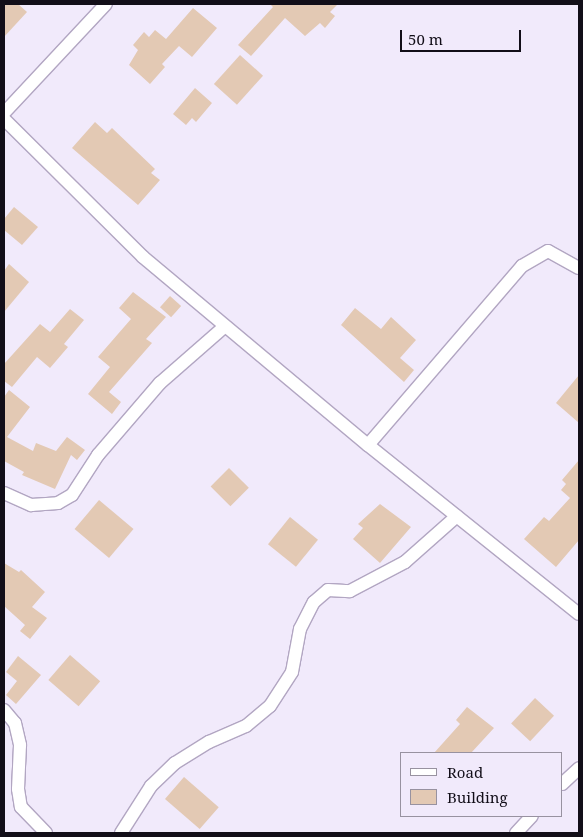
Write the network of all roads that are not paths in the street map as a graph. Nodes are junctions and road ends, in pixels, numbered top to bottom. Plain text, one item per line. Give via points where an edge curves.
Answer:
1 (106, 4) edge
2 (4, 113) edge
3 (4, 120) edge
4 (579, 268) edge
5 (225, 326) junction
6 (368, 445) junction
7 (4, 492) edge
8 (457, 516) junction
9 (579, 614) edge
10 (4, 710) edge
11 (579, 768) edge
12 (563, 783) edge
13 (531, 817) edge
14 (46, 833) edge
15 (121, 833) edge
16 (516, 833) edge

1 - 2 street
3 - 5 street via 143,257
4 - 6 street via 548,251 522,266
5 - 6 street
5 - 7 street via 160,383 98,455 72,495 58,503 31,505
6 - 8 street
8 - 9 street
8 - 15 street via 405,562 350,591 328,590 314,602 300,629 292,672 270,706 246,726 209,742 175,763 151,786
10 - 14 street via 15,723 20,745 18,789 22,807
11 - 12 street
13 - 16 street

